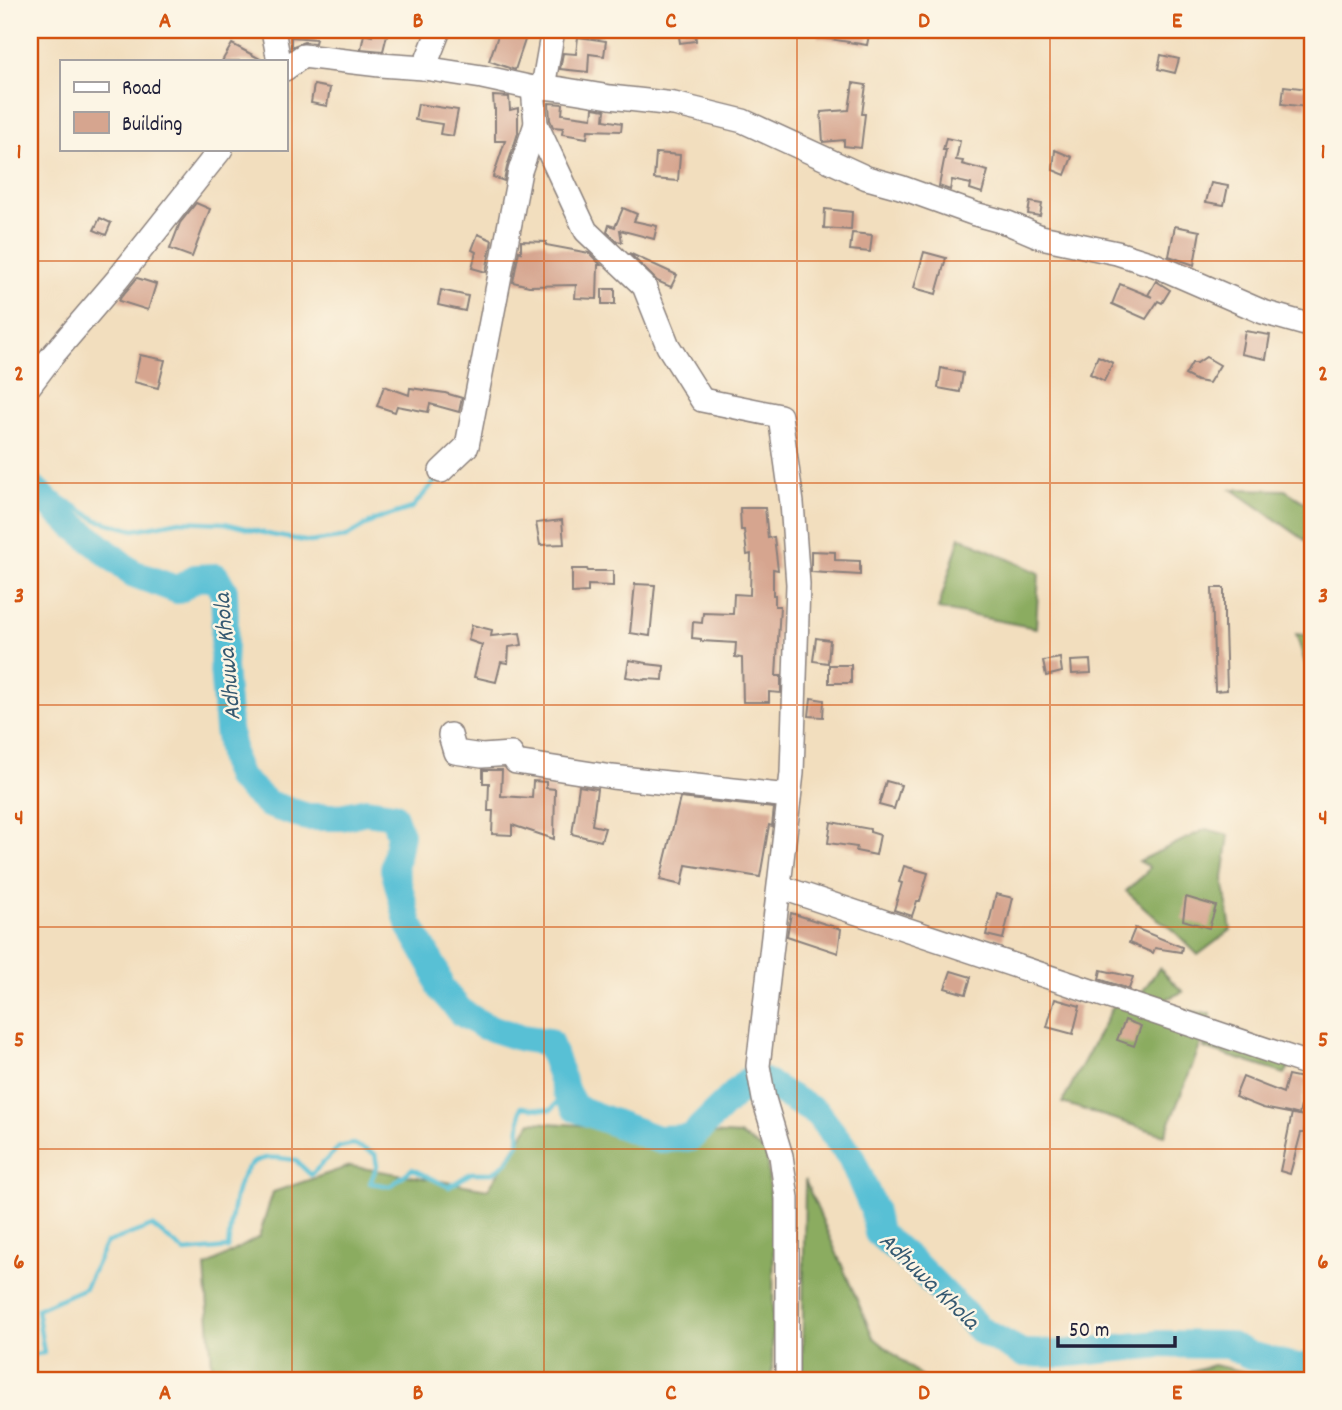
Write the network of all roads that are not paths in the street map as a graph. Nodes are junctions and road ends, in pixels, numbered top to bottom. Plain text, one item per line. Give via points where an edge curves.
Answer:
1 (272, 30) edge
2 (439, 30) edge
3 (553, 30) edge
4 (279, 60) edge
5 (287, 68) edge
6 (424, 68) junction
7 (538, 87) junction
8 (536, 124) junction
9 (220, 150) edge
10 (1312, 326) edge
11 (30, 385) edge
12 (440, 471) dead end
13 (450, 735) dead end
14 (789, 796) junction
15 (780, 887) junction
16 (1312, 1065) edge
17 (787, 1380) edge

1 - 4 street
2 - 6 street
3 - 7 street
5 - 6 street via 303,56
6 - 7 street
7 - 8 street
7 - 10 street via 674,104 743,121 867,178 1041,237 1155,265 1263,312
8 - 12 street via 520,171 467,446
8 - 14 street via 586,231 644,286 668,346 702,400 780,416 798,584
9 - 11 street
13 - 14 street via 455,752 511,754 516,762 612,777
14 - 15 street
15 - 16 street
15 - 17 street via 758,1066 787,1198

